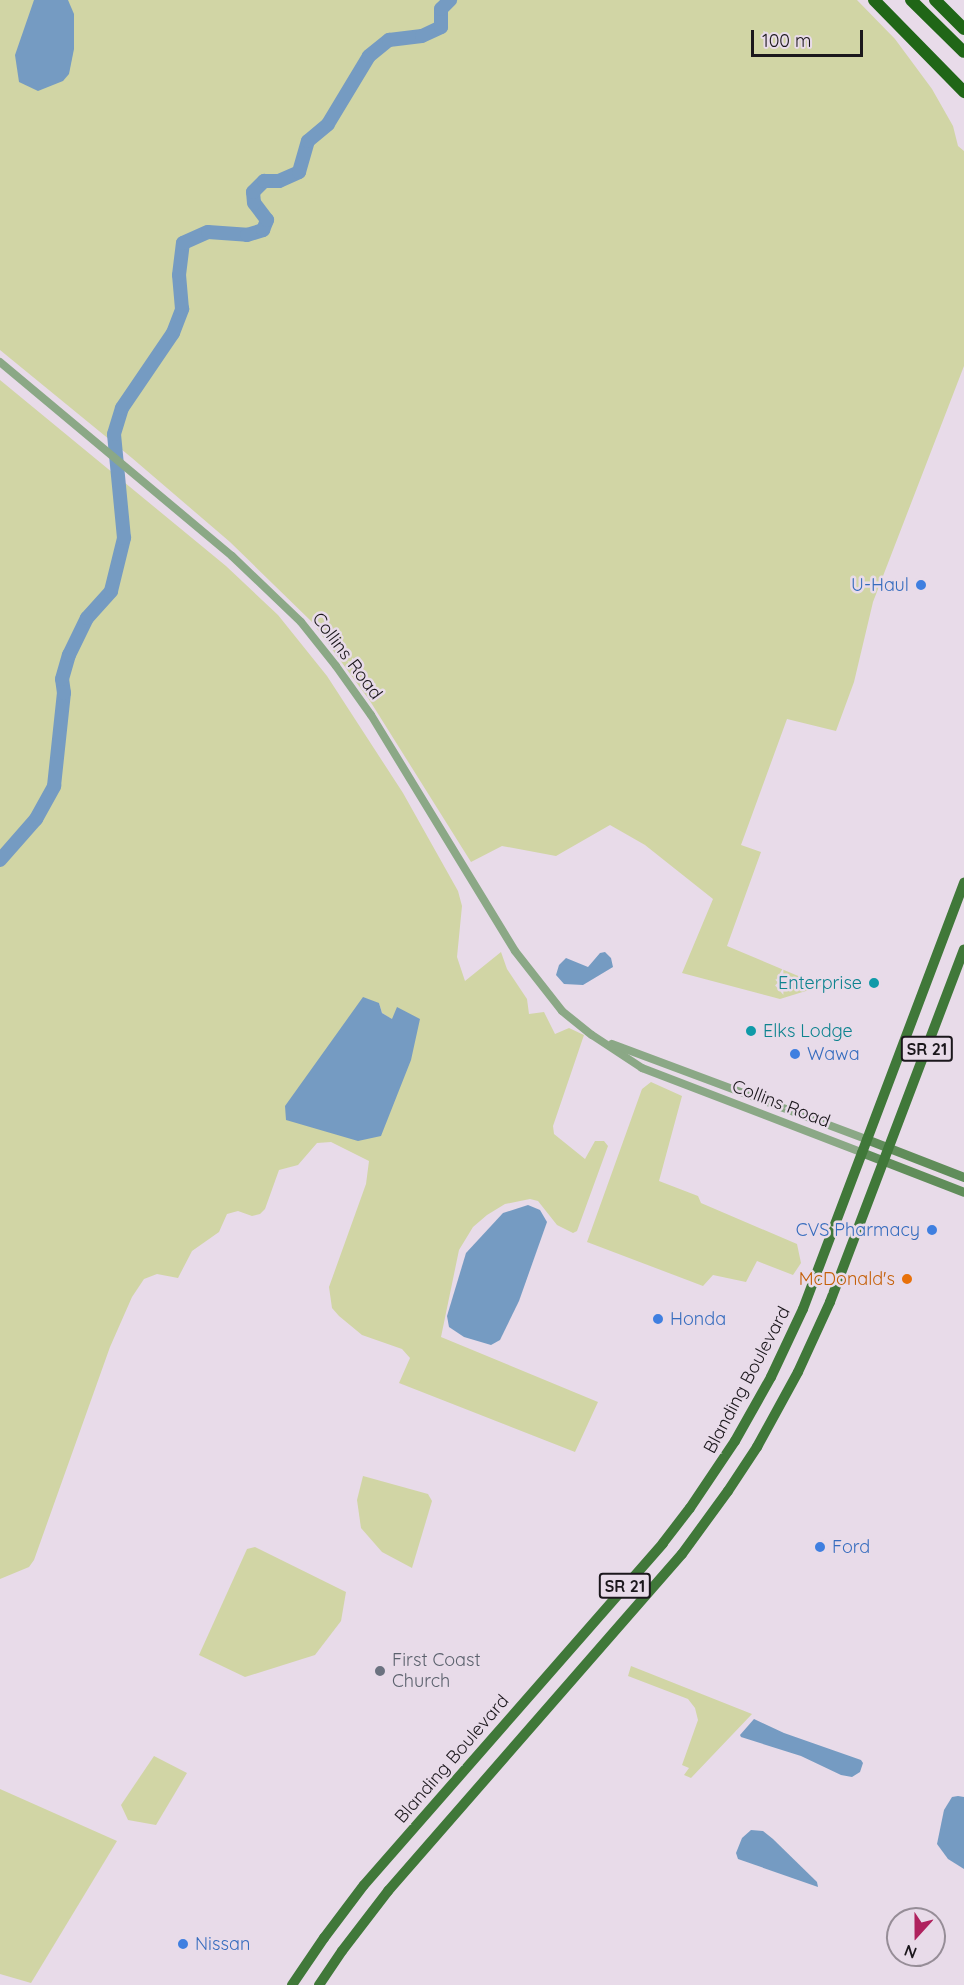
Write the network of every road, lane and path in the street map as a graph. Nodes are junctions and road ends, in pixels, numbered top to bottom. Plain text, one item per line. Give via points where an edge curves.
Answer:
1 (874, 0) edge
2 (911, 0) edge
3 (935, 0) edge
4 (964, 29) edge
5 (964, 52) edge
6 (964, 92) edge
7 (0, 362) edge
8 (964, 882) edge
9 (964, 950) edge
10 (592, 1035) junction
11 (866, 1139) junction
12 (890, 1148) junction
13 (861, 1152) junction
14 (885, 1161) junction
15 (964, 1177) edge
16 (964, 1192) edge
17 (791, 1337) junction
18 (811, 1345) junction
19 (690, 1508) junction
20 (707, 1521) junction
21 (559, 1663) junction
22 (576, 1677) junction
23 (292, 1985) edge
24 (319, 1985) edge

1 - 6 highway
2 - 5 highway
3 - 4 highway
7 - 10 street, Collins Road via 257,577 318,641 371,715 531,974 562,1011
8 - 11 main road, Blanding Boulevard / SR 21
9 - 12 main road, SR 21
10 - 11 street, Collins Road
10 - 13 street, Collins Road via 642,1068
11 - 12 main road, Collins Road
11 - 13 main road, Blanding Boulevard / SR 21
12 - 14 main road, SR 21
12 - 15 main road, Collins Road
13 - 14 main road, Collins Road
13 - 17 main road, Blanding Boulevard / SR 21
14 - 16 main road, Collins Road
14 - 18 main road, SR 21
17 - 18 main road
17 - 19 main road, Blanding Boulevard / SR 21 via 735,1441
18 - 20 main road, SR 21 via 757,1447
19 - 20 main road
19 - 21 main road, Blanding Boulevard / SR 21
20 - 22 main road, SR 21
21 - 22 main road
21 - 23 main road, Blanding Boulevard / SR 21 via 364,1885
22 - 24 main road, SR 21 via 388,1891

